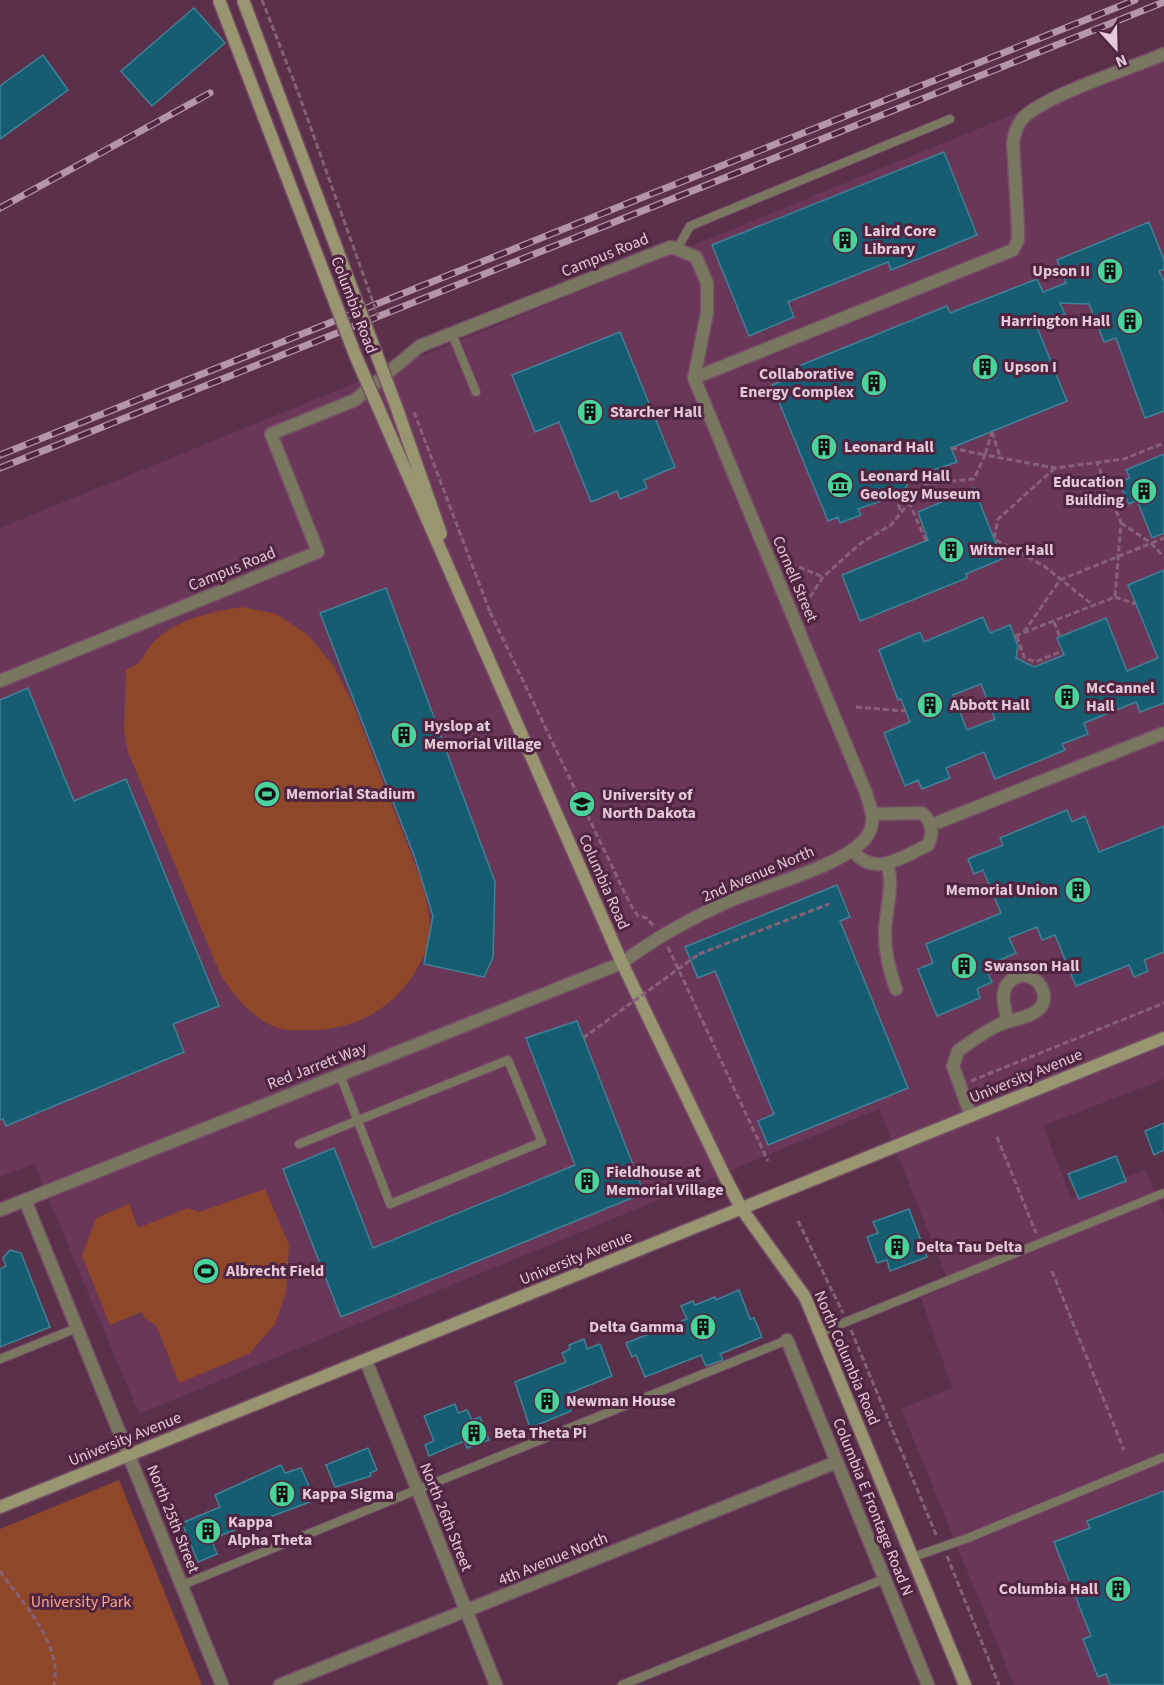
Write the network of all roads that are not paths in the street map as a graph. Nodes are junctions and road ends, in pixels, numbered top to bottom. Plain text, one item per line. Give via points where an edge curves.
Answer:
1 (219, 0) edge
2 (243, 0) edge
3 (1164, 54) edge
4 (950, 119) dead end
5 (677, 249) junction
6 (452, 334) junction
7 (694, 378) junction
8 (476, 392) dead end
9 (470, 617) junction
10 (0, 681) edge
11 (1164, 733) edge
12 (873, 814) junction
13 (939, 822) dead end
14 (853, 851) junction
15 (887, 863) junction
16 (622, 963) junction
17 (896, 989) dead end
18 (1008, 1022) dead end
19 (1164, 1038) edge
20 (340, 1074) junction
21 (971, 1116) junction
22 (358, 1120) junction
23 (299, 1144) dead end
24 (1164, 1193) edge
25 (25, 1200) junction
26 (741, 1208) junction
27 (0, 1210) edge
28 (77, 1328) junction
29 (821, 1332) junction
30 (788, 1340) joint
31 (0, 1359) edge
32 (366, 1361) junction
33 (130, 1456) junction
34 (1164, 1457) edge
35 (837, 1462) junction
36 (417, 1489) junction
37 (0, 1507) edge
38 (912, 1557) junction
39 (884, 1579) junction
40 (182, 1585) junction
41 (466, 1611) junction
42 (222, 1685) edge
43 (280, 1685) edge
44 (496, 1685) edge
45 (622, 1685) edge
46 (928, 1685) edge
47 (965, 1685) edge

1 - 9 main road, Columbia Road, bridge via 356,357
2 - 9 main road, Columbia Road, bridge via 392,395
3 - 7 street via 1052,101 1022,119 1013,142 1018,228 1013,250
4 - 5 lane via 690,226
5 - 6 street, Campus Road via 671,247
5 - 7 street via 696,257 708,284 707,313
6 - 8 lane
6 - 10 street, Campus Road via 420,346 356,400 271,434 318,552
7 - 12 street, Cornell Street
9 - 16 main road, Columbia Road
11 - 13 street
12 - 14 street via 870,832
12 - 15 street via 922,813 932,826 928,845
14 - 15 street via 870,865
14 - 16 street, 2nd Avenue North via 731,900 654,939
15 - 17 street via 891,886 885,932 887,965
16 - 20 street, Red Jarrett Way
16 - 26 main road, North Columbia Road
18 - 21 street via 958,1051 953,1066
19 - 21 main road, University Avenue
20 - 22 lane
20 - 25 street, Red Jarrett Way
21 - 26 main road, University Avenue
22 - 22 lane via 390,1204 542,1142 508,1060
22 - 23 lane
24 - 29 lane
25 - 27 street
25 - 28 street, North 25th Street
26 - 29 main road, North Columbia Road via 805,1297
26 - 32 main road, University Avenue
28 - 31 lane
28 - 33 street, North 25th Street
29 - 38 main road, North Columbia Road
30 - 35 street, Columbia E Frontage Road N
30 - 36 lane
32 - 33 main road, University Avenue
32 - 36 street, North 26th Street
33 - 37 main road, University Avenue
33 - 40 street, North 25th Street
34 - 38 lane
35 - 39 street, Columbia E Frontage Road N
35 - 41 street, 4th Avenue North
36 - 40 lane
36 - 41 street, North 26th Street
38 - 47 main road, North Columbia Road
39 - 45 lane
39 - 46 street, Columbia E Frontage Road N
40 - 42 street, North 25th Street
41 - 43 street, 4th Avenue North
41 - 44 street, North 26th Street

